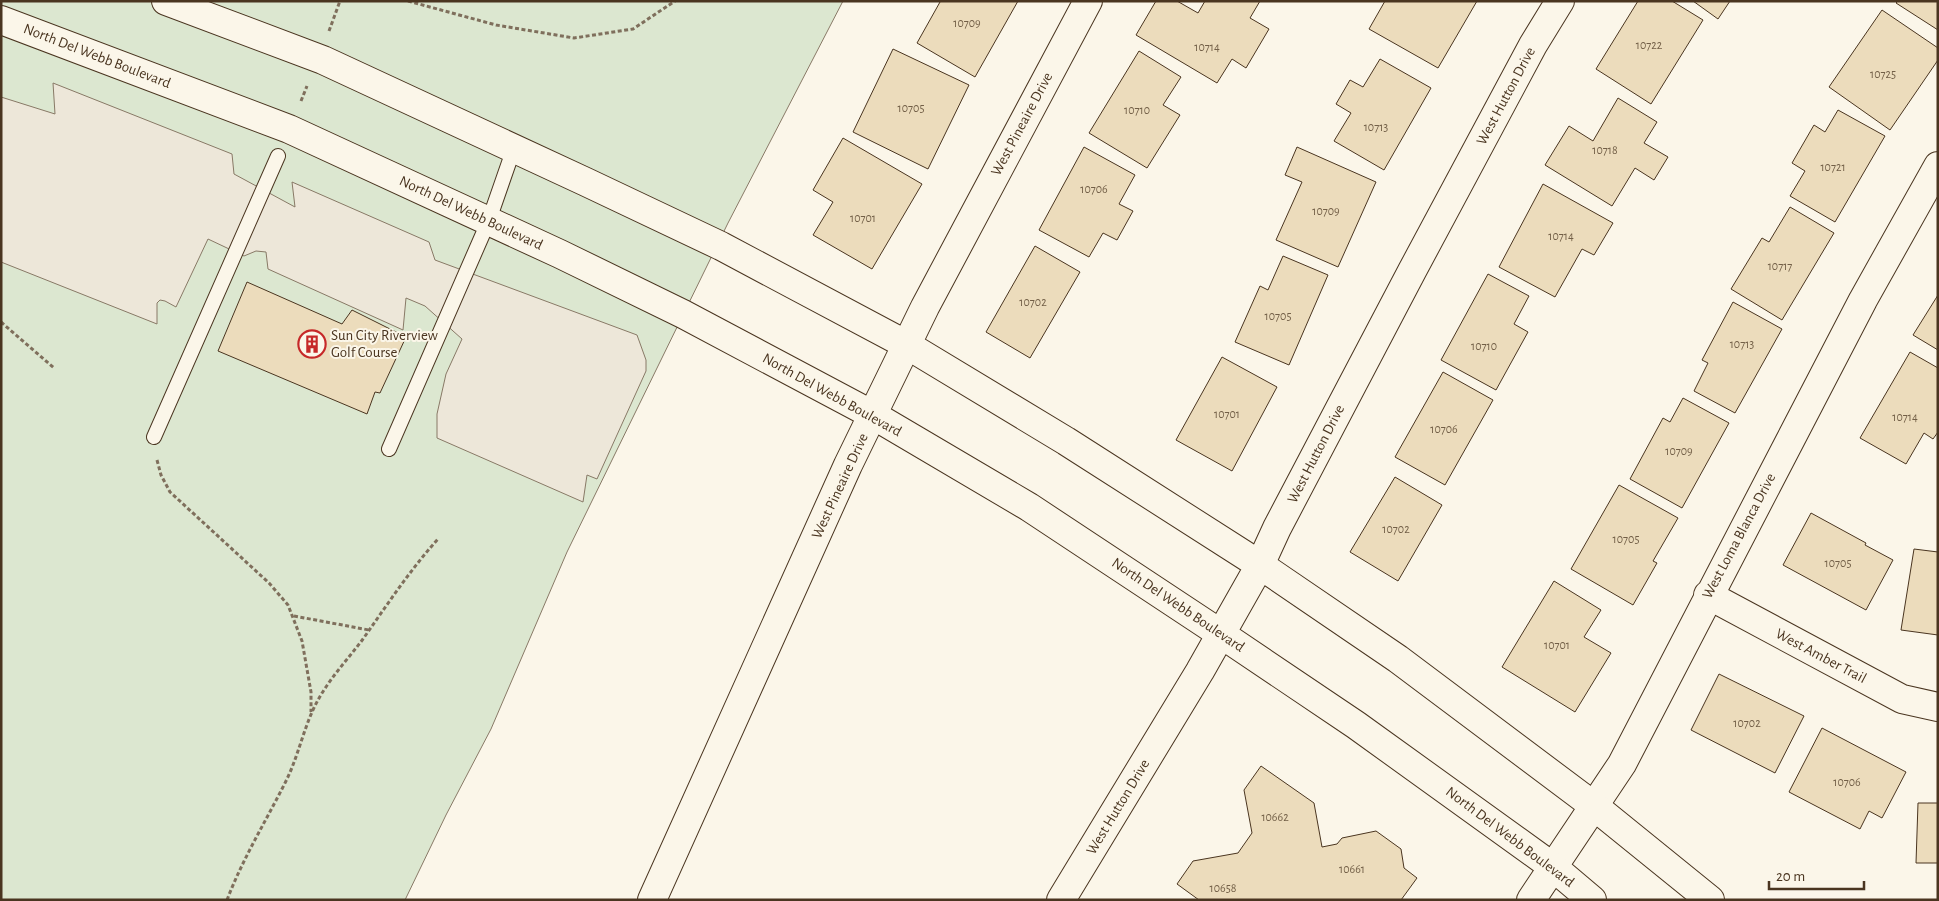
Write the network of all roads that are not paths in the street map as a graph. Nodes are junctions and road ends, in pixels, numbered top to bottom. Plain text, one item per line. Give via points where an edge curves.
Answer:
1 (166, 1) edge
2 (1088, 1) edge
3 (1560, 1) edge
4 (1, 20) edge
5 (514, 148) junction
6 (278, 156) dead end
7 (1938, 166) edge
8 (489, 220) junction
9 (907, 345) junction
10 (873, 415) junction
11 (154, 437) road end
12 (389, 449) dead end
13 (1260, 565) junction
14 (1708, 595) junction
15 (1221, 634) junction
16 (1938, 707) edge
17 (1594, 806) junction
18 (1553, 867) junction
19 (652, 900) edge
20 (1061, 900) edge
21 (1531, 900) edge
22 (1592, 900) edge
23 (1710, 900) edge

1 - 5 street via 323,60
2 - 9 street, West Pineaire Drive
3 - 13 street, West Hutton Drive via 1533,45 1412,271
4 - 8 street, North Del Webb Boulevard via 289,130
5 - 8 lane
5 - 9 street via 721,246
6 - 11 lane
7 - 14 street, West Loma Blanca Drive via 1863,300
8 - 10 street, North Del Webb Boulevard via 683,314
8 - 12 lane
9 - 10 street, West Pineaire Drive
9 - 13 street via 1066,441
10 - 15 street, North Del Webb Boulevard via 1029,507
10 - 19 street, West Pineaire Drive
13 - 15 street, West Hutton Drive
13 - 17 street via 1398,659
14 - 16 street, West Amber Trail via 1902,699
14 - 17 street, West Loma Blanca Drive via 1622,764
15 - 18 street, North Del Webb Boulevard via 1356,725
15 - 20 street, West Hutton Drive
17 - 18 street, West Loma Blanca Drive
17 - 23 street
18 - 21 street, West Loma Blanca Drive
18 - 22 street, North Del Webb Boulevard

